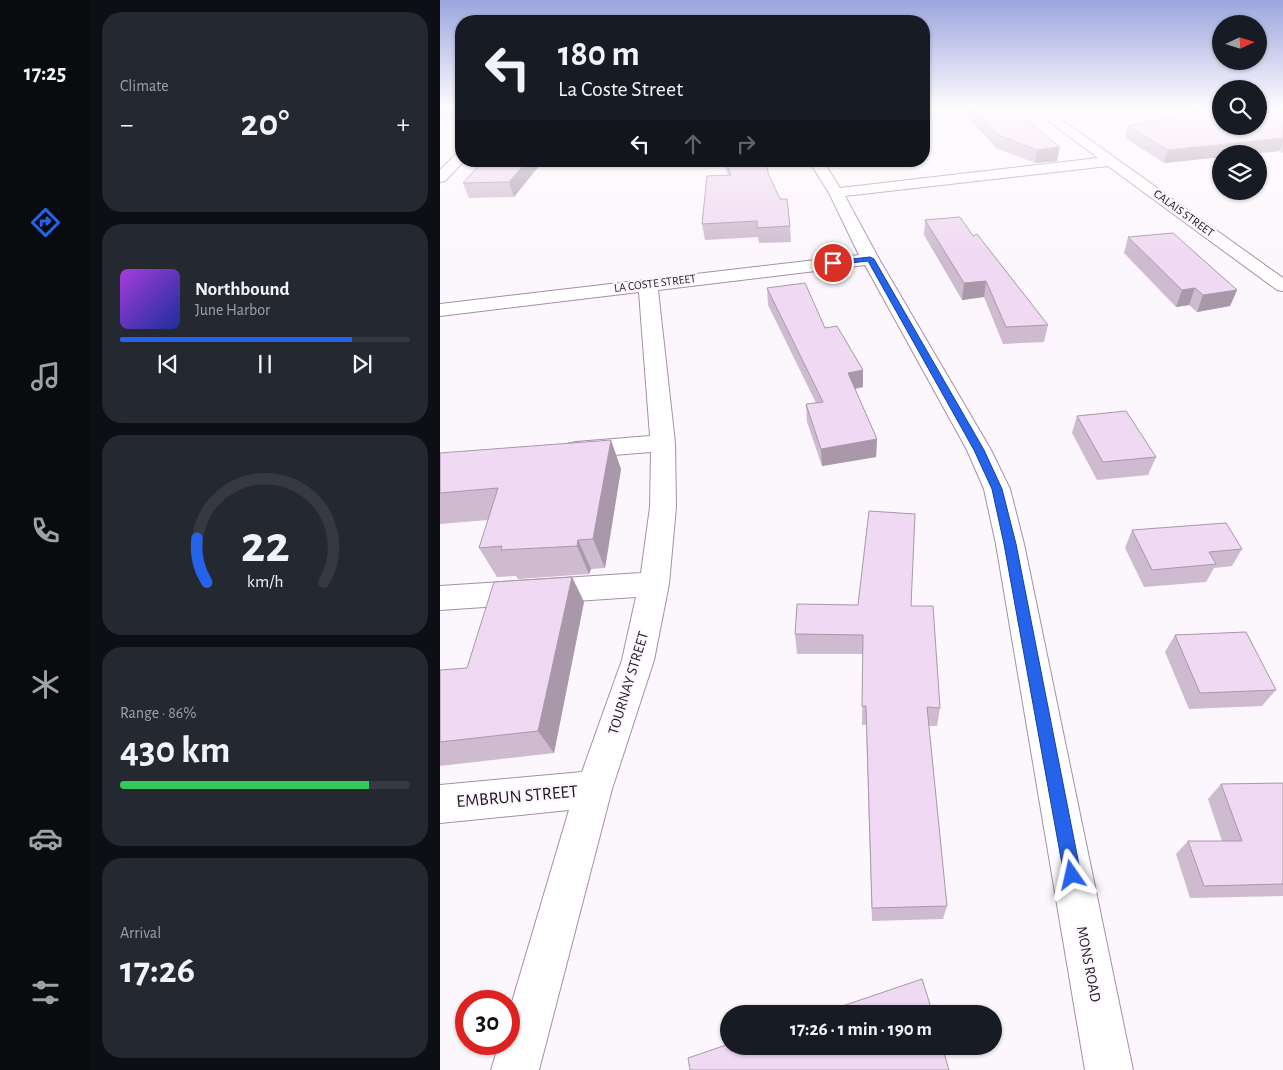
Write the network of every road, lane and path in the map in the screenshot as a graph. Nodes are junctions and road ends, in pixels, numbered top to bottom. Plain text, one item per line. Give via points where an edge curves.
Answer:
1 (454, 157) edge
2 (1106, 157) edge
3 (1112, 161) junction
4 (820, 167) edge
5 (440, 178) edge
6 (836, 193) junction
7 (870, 259) junction
8 (648, 284) junction
9 (1283, 286) edge
10 (440, 310) edge
11 (662, 442) junction
12 (556, 452) edge
13 (654, 584) junction
14 (440, 598) edge
15 (594, 789) junction
16 (440, 804) edge
17 (514, 1070) edge
18 (1109, 1070) edge

1 - 5 street
2 - 3 street, CALAIS STREET
3 - 6 street
3 - 9 street, CALAIS STREET
4 - 6 street, MONS ROAD
6 - 7 street, MONS ROAD
7 - 8 street, LA COSTE STREET
7 - 18 street, MONS ROAD via 979,450 997,489
8 - 10 street, LA COSTE STREET
8 - 11 street, TOURNAY STREET
11 - 12 street
11 - 13 street, TOURNAY STREET via 663,507
13 - 14 street
13 - 15 street, TOURNAY STREET via 638,660
15 - 16 street, EMBRUN STREET
15 - 17 street, TOURNAY STREET

